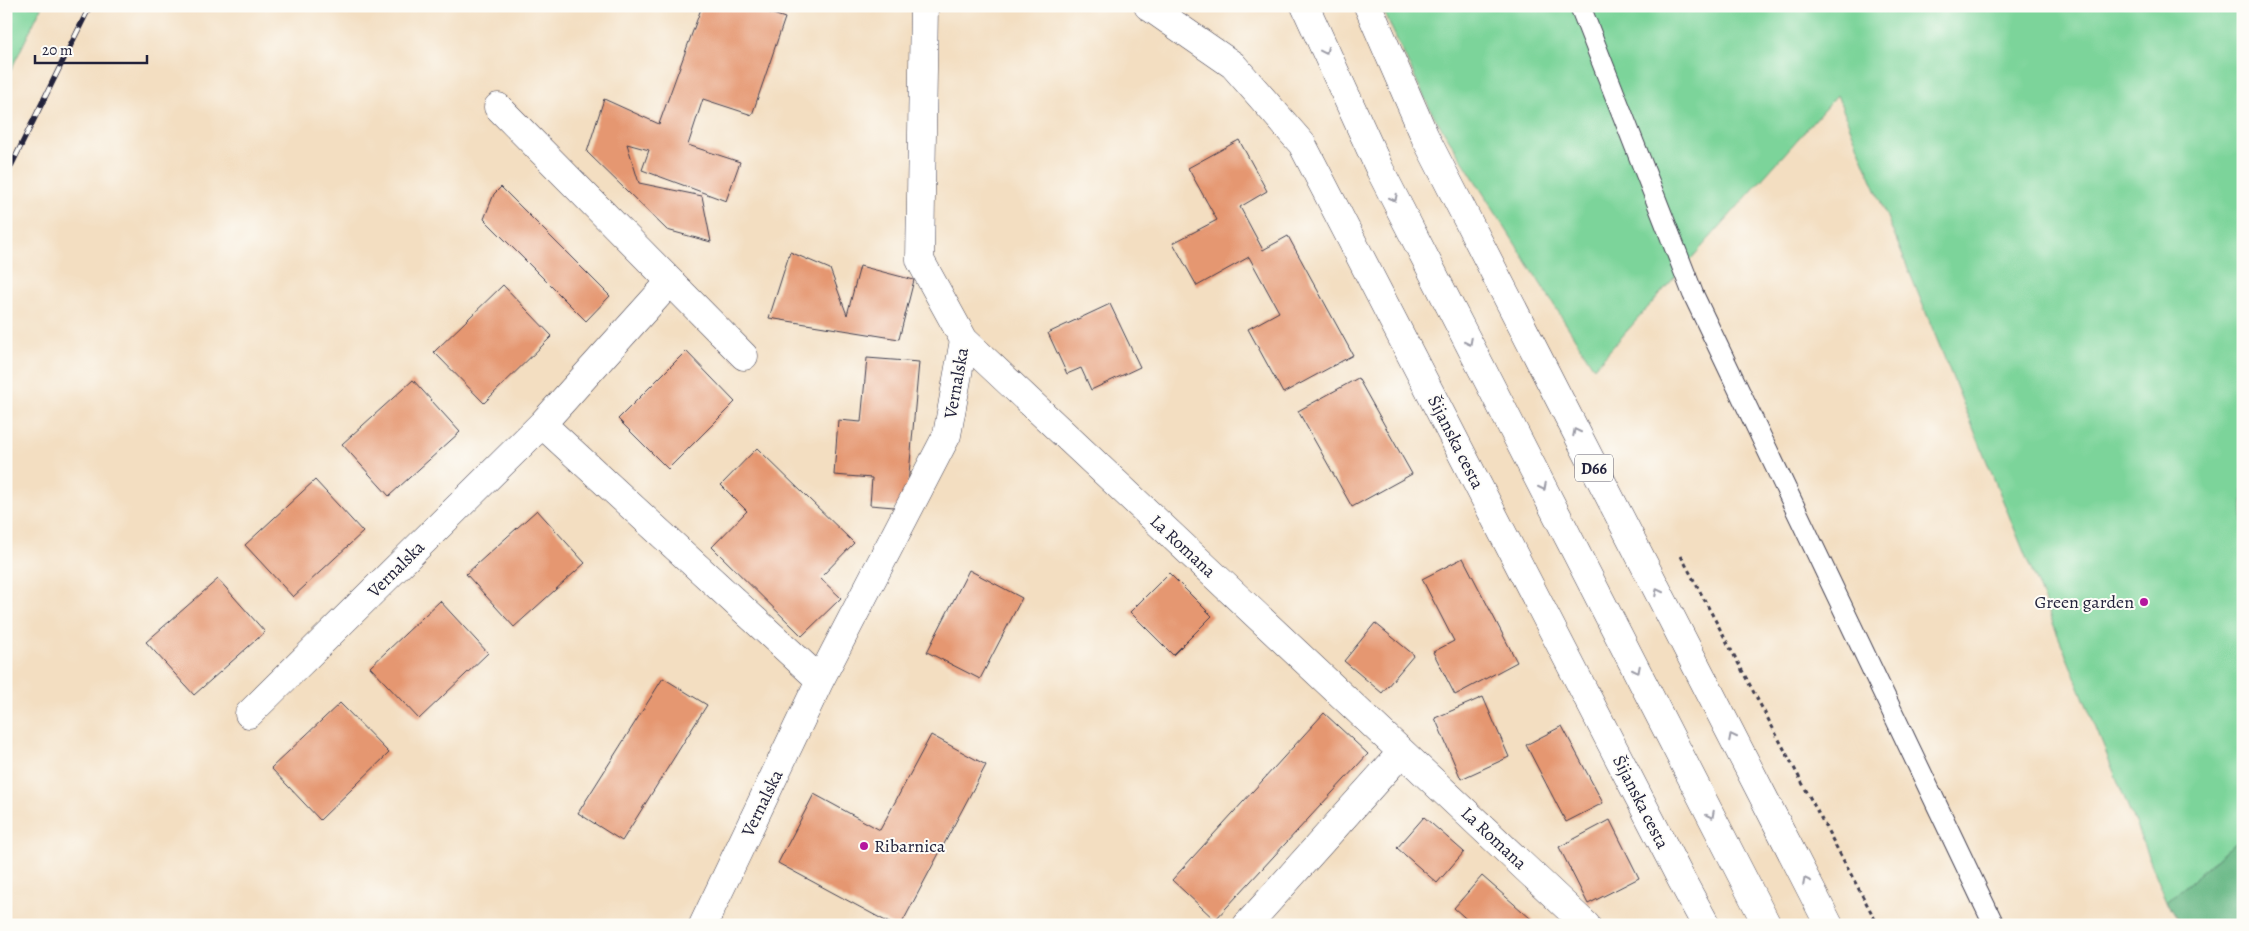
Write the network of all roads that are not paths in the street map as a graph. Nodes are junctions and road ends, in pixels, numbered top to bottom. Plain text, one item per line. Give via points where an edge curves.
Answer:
1 (924, 6) edge
2 (1148, 6) edge
3 (1305, 6) edge
4 (1368, 6) edge
5 (1580, 6) edge
6 (498, 107) dead end
7 (669, 282) junction
8 (964, 340) junction
9 (744, 356) dead end
10 (542, 424) junction
11 (820, 680) junction
12 (249, 714) dead end
13 (1402, 752) junction
14 (703, 925) edge
15 (1247, 925) edge
16 (1586, 925) edge
17 (1706, 925) edge
18 (1767, 925) edge
19 (1829, 925) edge
20 (1994, 925) edge

1 - 8 street, Vernalska via 920,260
2 - 17 street, Šijanska cesta via 1233,65 1302,144
3 -> 18 street via 1380,170
19 -> 4 street, D66 via 1425,137
5 - 20 lane via 1692,294
6 - 7 street
7 - 9 street
7 - 10 street, Vernalska
8 - 11 street, Vernalska via 947,435
8 - 13 street, La Romana
10 - 11 street
10 - 12 street, Vernalska
11 - 14 street, Vernalska
13 - 15 street
13 - 16 street, La Romana

